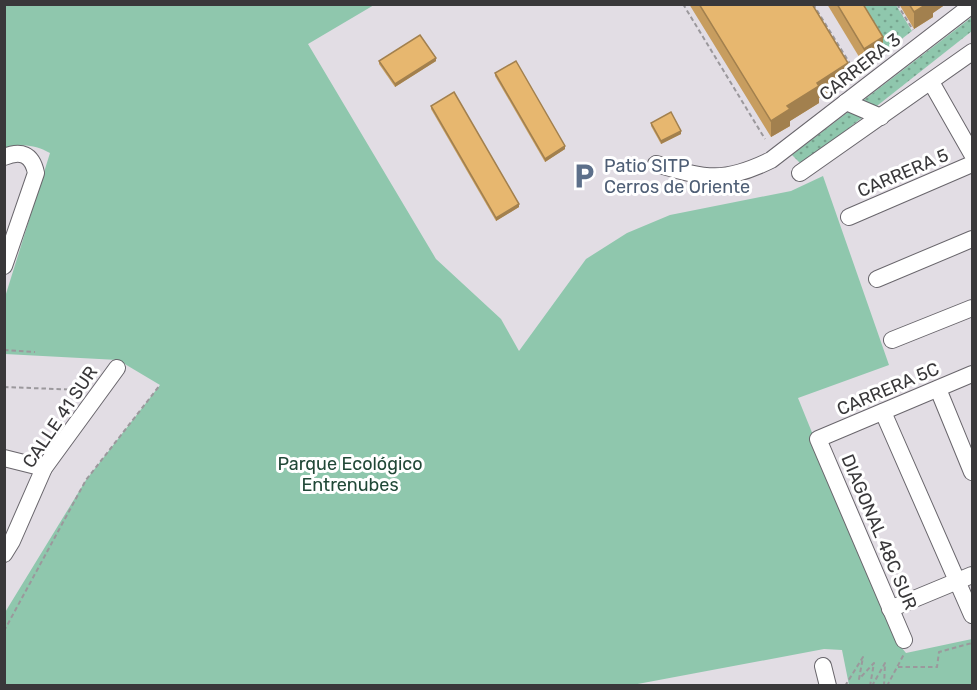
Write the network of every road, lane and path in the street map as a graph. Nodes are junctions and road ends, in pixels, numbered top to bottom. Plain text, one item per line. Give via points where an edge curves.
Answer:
1 (683, 4) edge
2 (813, 4) edge
3 (897, 4) edge
4 (972, 5) edge
5 (913, 30) edge
6 (972, 52) edge
7 (856, 75) dead end
8 (931, 82) junction
9 (846, 102) junction
10 (881, 117) junction
11 (765, 139) dead end
12 (972, 154) edge
13 (4, 157) edge
14 (656, 164) dead end
15 (972, 164) edge
16 (800, 173) dead end
17 (849, 217) dead end
18 (972, 239) edge
19 (8, 244) edge
20 (4, 266) edge
21 (877, 279) dead end
22 (972, 308) edge
23 (892, 340) dead end
24 (4, 350) edge
25 (34, 352) dead end
26 (117, 368) dead end
27 (972, 375) edge
28 (160, 385) dead end
29 (4, 387) edge
30 (938, 389) junction
31 (100, 391) junction
32 (883, 412) junction
33 (818, 439) joint
34 (4, 458) edge
35 (44, 468) junction
36 (972, 472) edge
37 (7, 544) edge
38 (965, 578) edge
39 (890, 609) junction
40 (972, 615) edge
41 (4, 631) edge
42 (904, 640) joint
43 (972, 643) edge
44 (823, 666) dead end
45 (898, 667) junction
46 (828, 686) edge
47 (845, 686) edge
48 (871, 686) edge
49 (885, 686) edge

1 - 11 path
2 - 7 path
3 - 5 path
4 - 9 street, CARRERA 3
6 - 8 street
8 - 10 street
8 - 12 street
9 - 10 street
9 - 14 street, CARRERA 3 via 774,158 751,170 723,178
10 - 16 street
13 - 19 street via 25,155 36,172
15 - 17 street, CARRERA 5
18 - 21 street
19 - 20 street
22 - 23 street
24 - 25 path
26 - 31 street, CALLE 41 SUR
27 - 30 street, CARRERA 5C
28 - 41 path via 86,480
29 - 31 path
30 - 32 street, CARRERA 5C
30 - 36 street
31 - 35 street, CALLE 41 SUR
32 - 33 street, CARRERA 5C
32 - 38 street
33 - 39 street, DIAGONAL 48C SUR
34 - 35 street
35 - 37 street, CALLE 41 SUR
38 - 39 street
38 - 40 street
39 - 42 street, DIAGONAL 48C SUR
42 - 45 path via 907,648
43 - 45 path via 939,651 937,667
44 - 46 street
45 - 49 path
47 - 48 path via 863,657 859,679 874,663
48 - 49 path via 885,663

